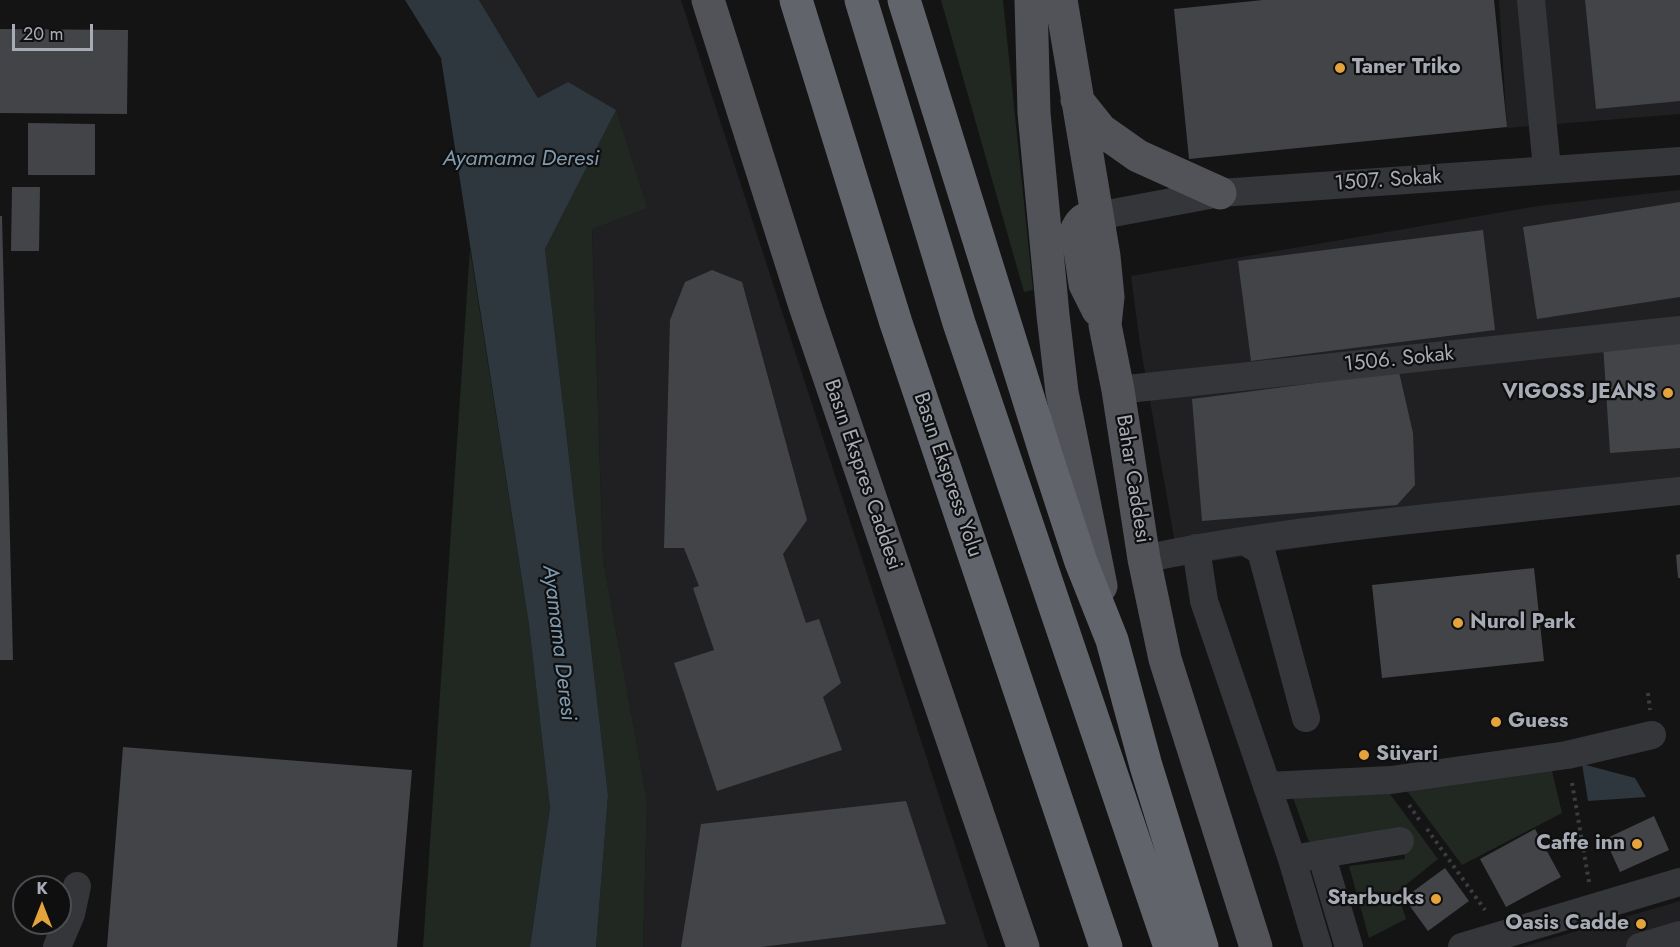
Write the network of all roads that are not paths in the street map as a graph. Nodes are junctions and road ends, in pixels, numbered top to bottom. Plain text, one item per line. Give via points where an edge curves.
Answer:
1 (708, 0) edge
2 (780, 0) edge
3 (796, 0) edge
4 (861, 0) edge
5 (904, 0) edge
6 (1031, 0) edge
7 (1061, 0) edge
8 (1531, 0) edge
9 (810, 47) junction
10 (1077, 100) junction
11 (1680, 161) edge
12 (1546, 169) junction
13 (1220, 193) junction
14 (1097, 216) junction
15 (1680, 330) edge
16 (1118, 390) junction
17 (1680, 491) edge
18 (1244, 541) junction
19 (1196, 548) junction
20 (1144, 559) junction
21 (1112, 640) junction
22 (1306, 718) dead end
23 (1652, 735) dead end
24 (1267, 786) junction
25 (1400, 841) dead end
26 (1321, 854) junction
27 (1292, 859) junction
28 (1680, 882) edge
29 (76, 886) dead end
30 (1680, 935) edge
31 (57, 947) edge
32 (1023, 947) edge
33 (1106, 947) edge
34 (1170, 947) edge
35 (1202, 947) edge
36 (1256, 947) edge
37 (1318, 947) edge
38 (1349, 947) edge
39 (1462, 947) edge
40 (1640, 947) edge

1 - 32 main road, Basın Ekspres Caddesi via 804,306
2 - 9 highway
3 - 9 highway, Basın Ekspress Yolu
4 - 34 highway via 959,323
5 - 21 highway via 1047,458
6 - 21 main road via 1041,195 1062,392
7 - 10 main road, Bahar Caddesi
8 - 12 street
9 - 33 highway, Basın Ekspress Yolu via 896,323
10 - 13 main road via 1101,130 1138,156
10 - 14 main road, Bahar Caddesi
11 - 12 street, 1507. Sokak
12 - 13 street, 1507. Sokak
13 - 14 street, 1507. Sokak
14 - 16 main road, Bahar Caddesi via 1108,297 1105,325
15 - 16 street, 1506. Sokak
16 - 20 main road, Bahar Caddesi
17 - 18 street
18 - 19 street
18 - 22 street via 1261,551
19 - 20 street
19 - 24 street via 1204,602
20 - 36 main road, Bahar Caddesi via 1165,658
21 - 35 highway via 1149,777
23 - 24 street via 1568,755 1391,780
24 - 27 street
25 - 26 street
26 - 27 street
26 - 38 street
27 - 37 street
28 - 39 street
29 - 31 street via 71,914
30 - 40 street

